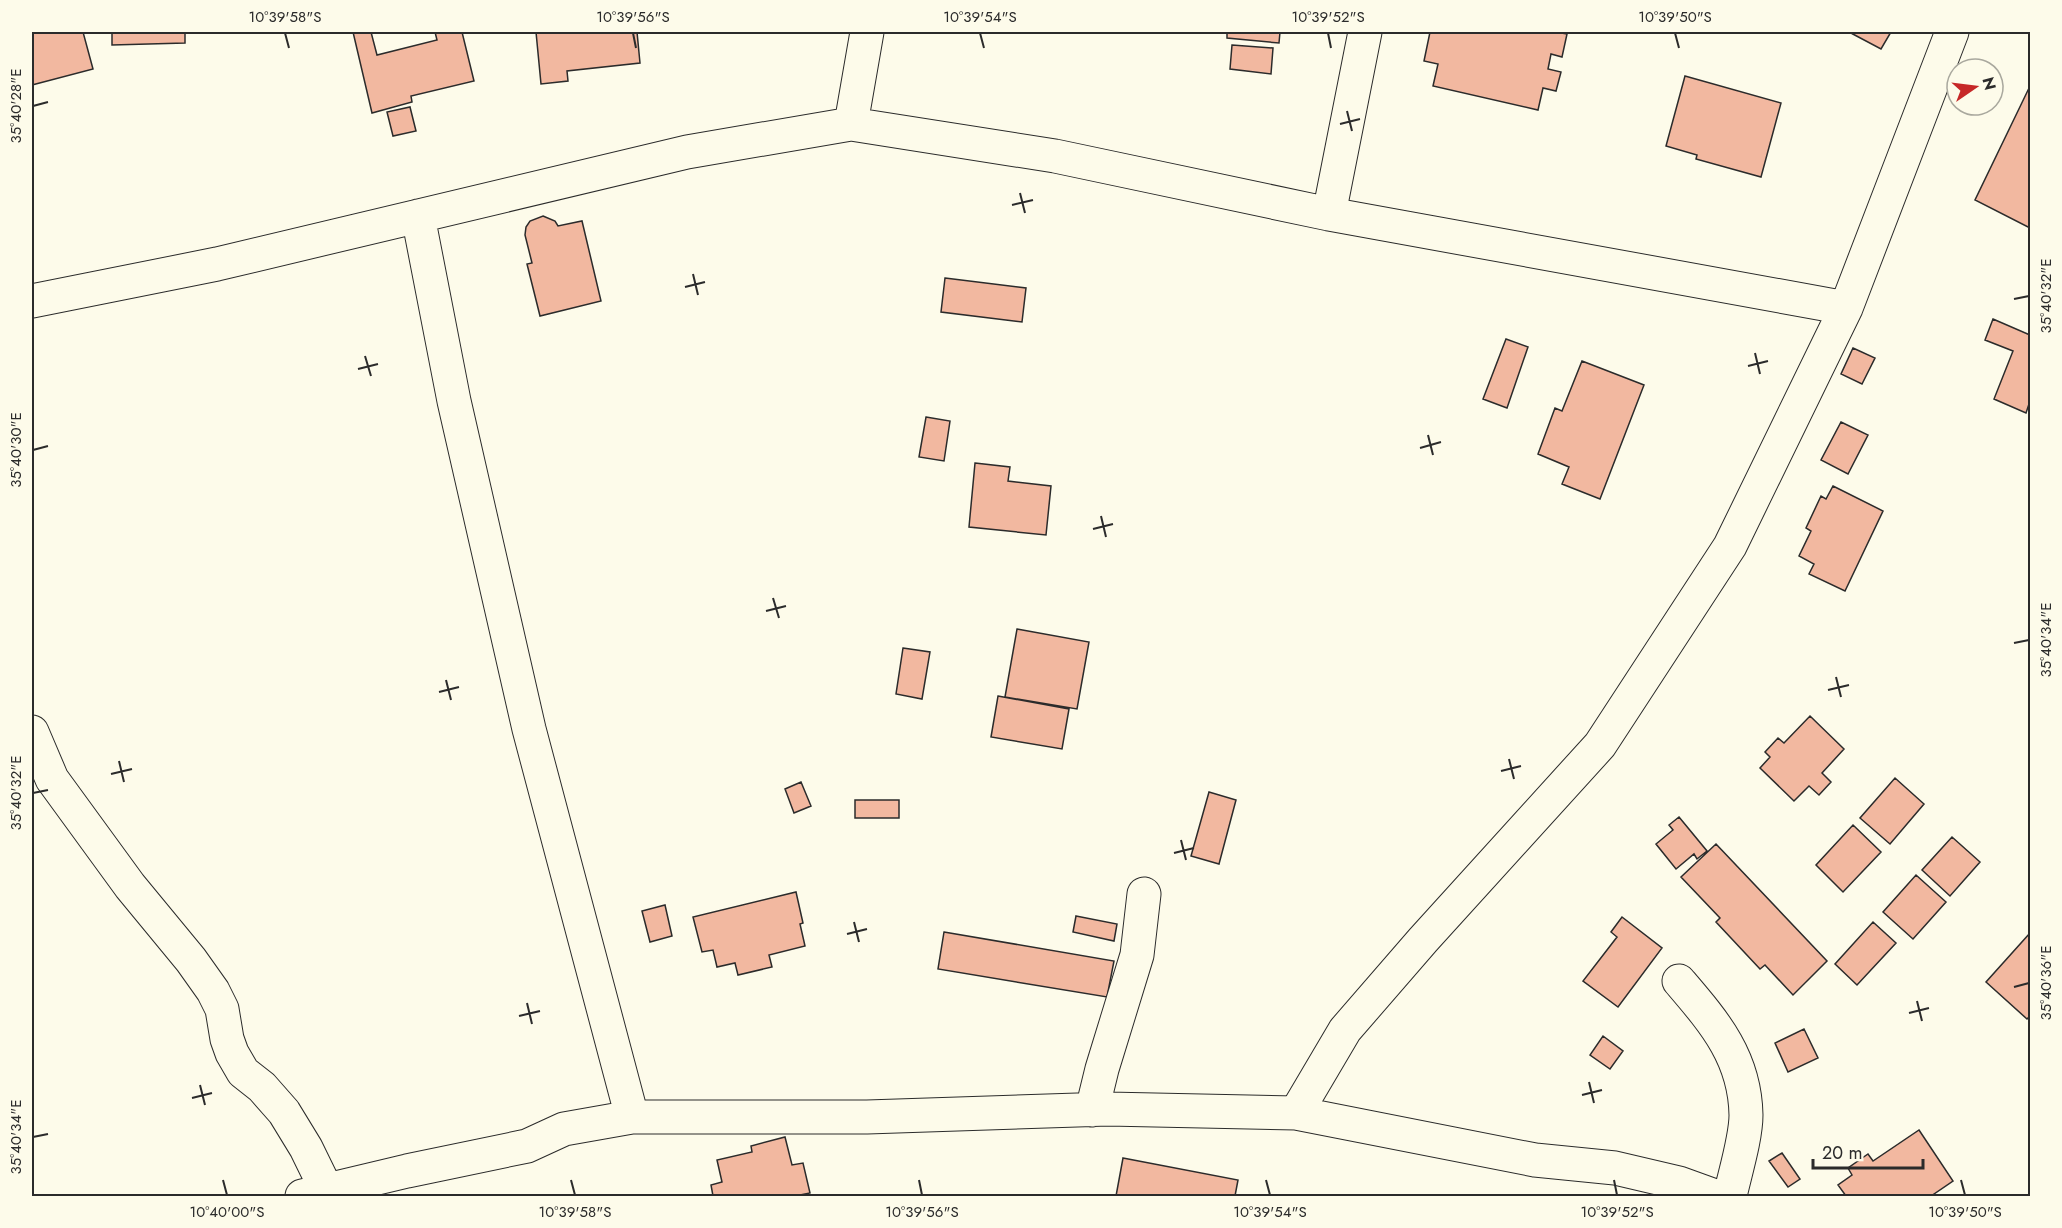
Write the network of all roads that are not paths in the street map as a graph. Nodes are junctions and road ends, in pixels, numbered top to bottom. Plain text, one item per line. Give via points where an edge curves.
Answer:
1 (867, 32) edge
2 (1365, 32) edge
3 (1952, 32) edge
4 (852, 124) junction
5 (1329, 214) junction
6 (418, 216) junction
7 (32, 301) edge
8 (1846, 308) junction
9 (32, 732) edge
10 (1144, 894) dead end
11 (1679, 981) dead end
12 (1092, 1110) junction
13 (1296, 1113) junction
14 (632, 1117) junction
15 (315, 1194) edge
16 (1715, 1197) edge
17 (1730, 1197) edge

1 - 4 street
2 - 5 street
3 - 8 street
4 - 5 street via 1055,156
4 - 6 street via 687,152
5 - 8 street
6 - 7 street via 217,264
6 - 14 street via 454,401 529,729
8 - 13 street via 1730,546 1600,745 1345,1030
9 - 15 street via 52,779 213,991 222,1009 231,1053 243,1072 284,1112 306,1148
10 - 12 street via 1137,955
11 - 17 street via 1715,1022 1735,1059 1743,1088 1746,1116
12 - 13 street
12 - 14 street via 867,1117
13 - 16 street via 1535,1160 1615,1168 1679,1183
14 - 15 street via 564,1129 527,1146

